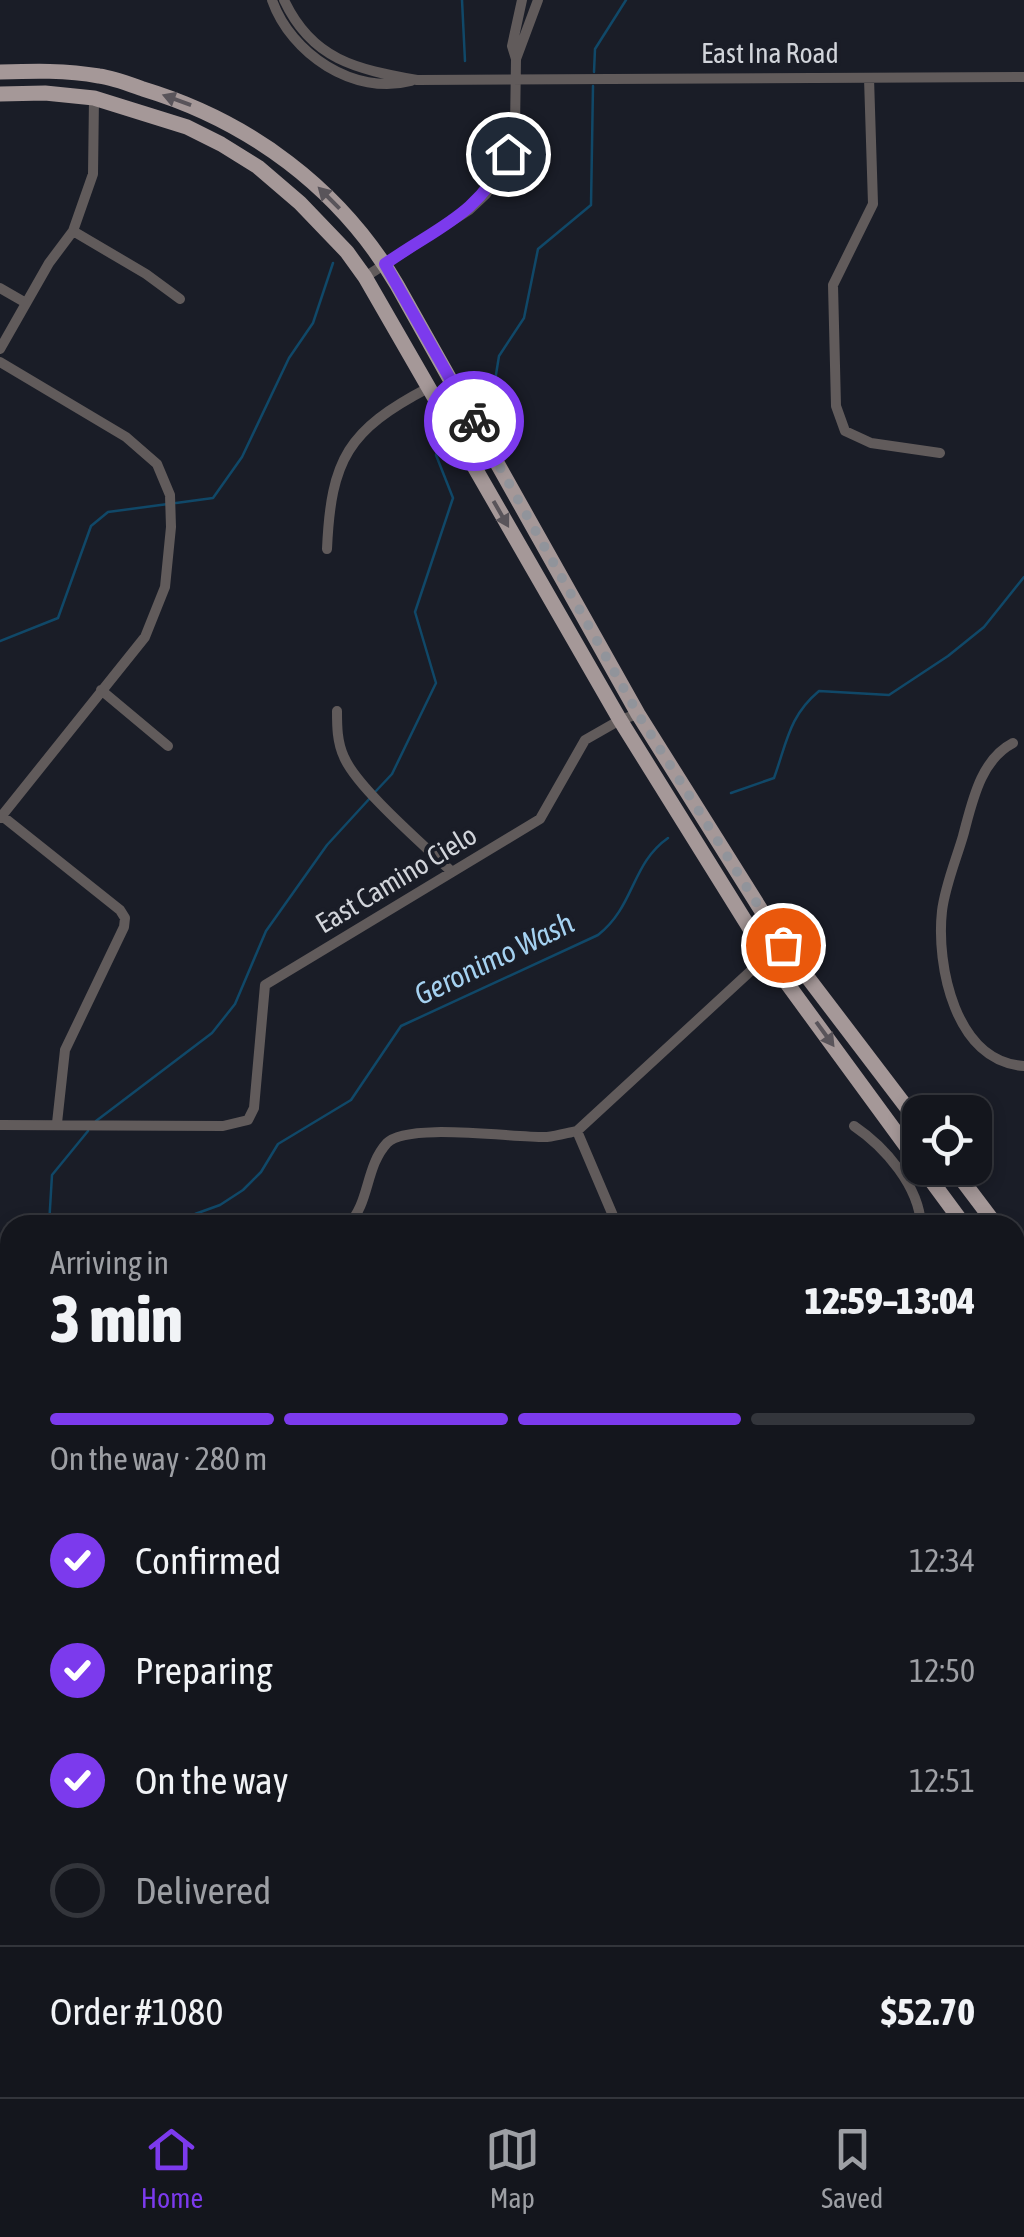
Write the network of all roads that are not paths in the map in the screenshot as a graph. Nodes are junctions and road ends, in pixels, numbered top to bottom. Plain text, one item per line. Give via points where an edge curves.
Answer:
1 (272, 0) edge
2 (284, 0) edge
3 (522, 0) edge
4 (538, 0) edge
5 (516, 59) junction
6 (0, 72) edge
7 (1024, 77) edge
8 (869, 78) junction
9 (516, 79) junction
10 (416, 80) junction
11 (0, 94) edge
12 (94, 98) junction
13 (73, 231) junction
14 (385, 264) junction
15 (365, 277) junction
16 (0, 288) edge
17 (180, 300) dead end
18 (26, 303) junction
19 (0, 348) edge
20 (0, 362) edge
21 (428, 388) junction
22 (940, 453) dead end
23 (327, 549) dead end
24 (101, 690) junction
25 (337, 710) dead end
26 (638, 714) junction
27 (620, 720) junction
28 (1012, 743) dead end
29 (168, 746) dead end
30 (1, 817) edge
31 (452, 872) junction
32 (783, 945) junction
33 (767, 956) junction
34 (1024, 1066) edge
35 (902, 1100) edge
36 (57, 1124) junction
37 (0, 1125) edge
38 (854, 1126) dead end
39 (577, 1131) junction
40 (902, 1140) edge
41 (935, 1185) edge
42 (966, 1185) edge
43 (357, 1215) edge
44 (613, 1215) edge
45 (918, 1215) edge
46 (957, 1215) edge
47 (988, 1215) edge

1 - 10 street via 305,50 338,72 392,86
2 - 10 street via 298,28 342,62
3 - 5 street via 512,46
4 - 5 street
5 - 9 street
14 -> 6 main road via 317,186 223,118 102,76
7 - 8 street, East Ina Road
8 - 9 street, East Ina Road
8 - 22 street via 873,204 833,285 836,406 845,431 871,443
9 - 10 street, East Ina Road
9 - 14 street via 516,128 486,194
11 - 12 main road
12 - 13 street via 93,174
12 - 15 main road via 187,127 258,167 310,213
13 - 17 street
13 - 18 street
14 - 15 street
14 - 26 main road
15 - 21 main road
16 - 18 street
18 - 19 street
20 - 24 street via 126,438 156,464 170,495 160,606 145,637
21 - 23 street via 386,410 339,467
21 -> 27 main road
24 - 29 street
24 - 30 street
25 - 31 street via 344,760
26 - 27 street, East Camino Cielo
26 - 32 main road
27 - 31 street, East Camino Cielo via 585,740 540,818
27 - 33 main road
28 - 34 street via 991,760 980,783 942,907 941,934 954,1011 992,1055
30 - 36 street via 125,918 65,1050
31 - 36 street, East Camino Cielo via 265,984 248,1120 223,1126
32 - 33 street
32 - 35 main road
33 - 39 street
33 -> 40 main road
36 - 37 street
38 - 45 street via 876,1142 912,1190
39 - 43 street via 392,1138 374,1159
39 - 44 street
41 - 46 main road
42 - 47 main road

